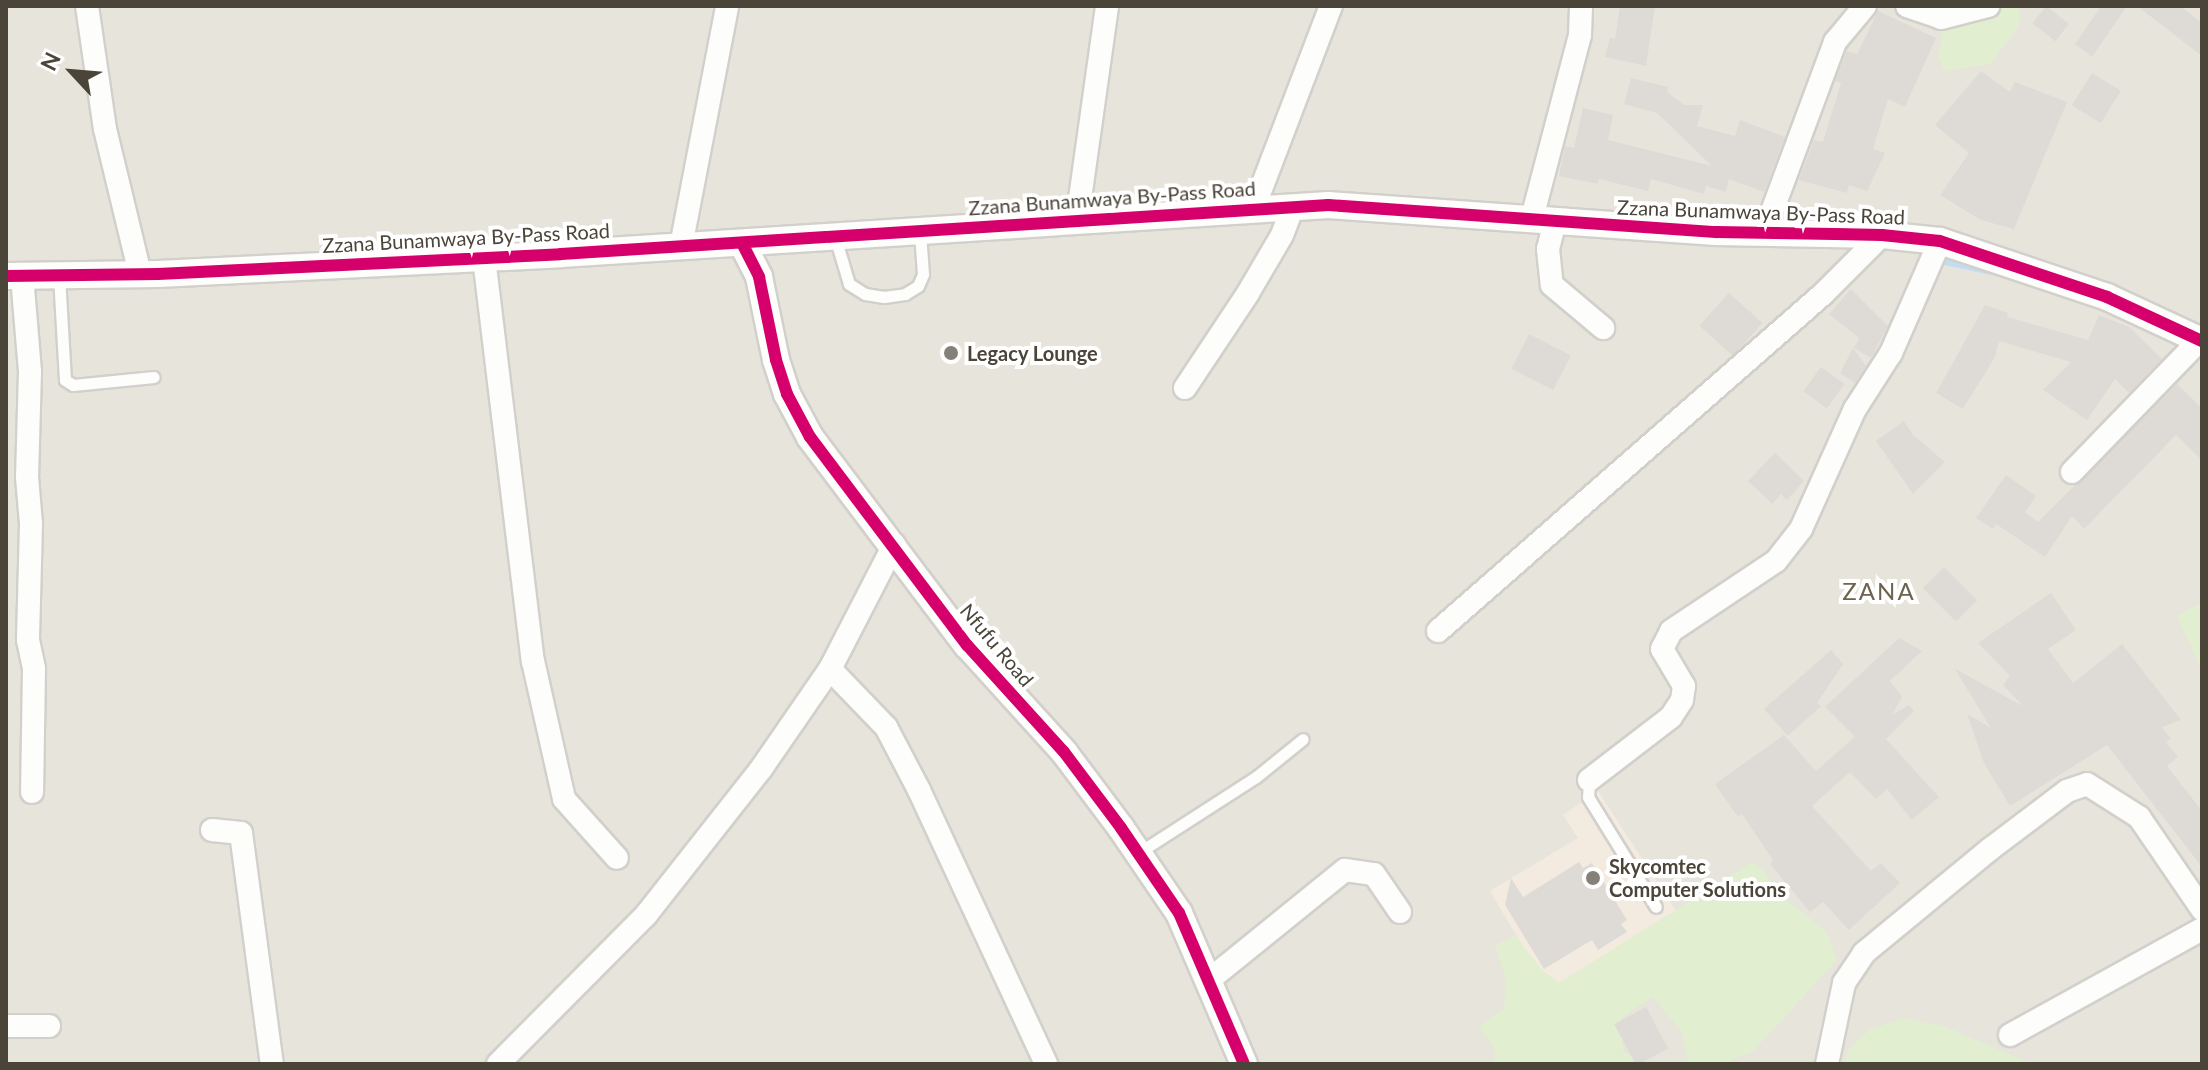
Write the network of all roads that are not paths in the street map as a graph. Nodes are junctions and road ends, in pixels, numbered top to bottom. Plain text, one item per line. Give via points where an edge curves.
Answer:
1 (87, 6) edge
2 (727, 6) edge
3 (1107, 6) edge
4 (1331, 6) edge
5 (1581, 6) edge
6 (1865, 6) edge
7 (1907, 6) edge
8 (1988, 6) edge
9 (1293, 207) junction
10 (1253, 210) junction
11 (1077, 220) junction
12 (1544, 220) junction
13 (920, 231) junction
14 (1764, 233) junction
15 (1882, 235) junction
16 (834, 237) junction
17 (1940, 241) junction
18 (742, 243) junction
19 (681, 246) junction
20 (484, 258) junction
21 (140, 274) junction
22 (59, 275) junction
23 (14, 276) edge
24 (1603, 328) dead end
25 (2201, 340) edge
26 (154, 377) dead end
27 (1185, 388) dead end
28 (2072, 472) dead end
29 (894, 545) junction
30 (1438, 631) dead end
31 (830, 669) junction
32 (1303, 739) dead end
33 (1589, 780) joint
34 (32, 792) dead end
35 (212, 830) dead end
36 (1138, 853) junction
37 (617, 858) dead end
38 (1656, 907) dead end
39 (2202, 909) edge
40 (1400, 912) dead end
41 (2202, 929) edge
42 (1209, 980) junction
43 (6, 1026) edge
44 (49, 1026) dead end
45 (2010, 1035) dead end
46 (272, 1064) edge
47 (498, 1064) edge
48 (1046, 1064) edge
49 (1244, 1064) edge
50 (1827, 1064) edge

1 - 21 street via 105,129
2 - 19 street
3 - 11 street
4 - 10 street
5 - 12 street
6 - 14 street via 1835,42
7 - 8 street via 1941,18
9 - 10 street, Zzana Bunamwaya By-Pass Road
9 - 12 street, Zzana Bunamwaya By-Pass Road
9 - 27 street via 1248,293
10 - 11 street, Zzana Bunamwaya By-Pass Road
11 - 13 street, Zzana Bunamwaya By-Pass Road
12 - 14 street, Zzana Bunamwaya By-Pass Road
12 - 24 street via 1552,285
13 - 16 street, Zzana Bunamwaya By-Pass Road
13 - 16 lane via 923,274 918,286 884,297 849,284
14 - 15 street, Zzana Bunamwaya By-Pass Road
15 - 17 street, Zzana Bunamwaya By-Pass Road
15 - 30 street via 1823,294
16 - 18 street, Zzana Bunamwaya By-Pass Road
17 - 25 street, Zzana Bunamwaya By-Pass Road via 2107,297
17 - 33 street via 1891,353 1855,409 1801,529 1776,561 1671,631 1662,649 1684,686 1682,700 1671,717
18 - 19 street, Zzana Bunamwaya By-Pass Road
18 - 29 street, Nfufu Road via 759,277 787,394 841,482
19 - 20 street, Zzana Bunamwaya By-Pass Road
20 - 21 street, Zzana Bunamwaya By-Pass Road
20 - 37 street via 533,661 564,799
21 - 22 street, Zzana Bunamwaya By-Pass Road
22 - 23 street, Zzana Bunamwaya By-Pass Road
22 - 26 lane via 65,380 73,385
23 - 34 street via 30,371
25 - 28 street
29 - 31 street
29 - 36 street, Nfufu Road via 967,645 1064,752
31 - 47 street via 761,769 646,915
31 - 48 street via 886,727
32 - 36 lane via 1256,777
33 - 38 lane via 1588,797
35 - 46 street via 241,833 248,942
36 - 42 street, Nfufu Road via 1179,913
39 - 50 street via 2139,817 2087,784 2067,791 1864,953 1844,983
40 - 42 street via 1374,874 1345,870
41 - 45 street
42 - 49 street, Nfufu Road
43 - 44 street

